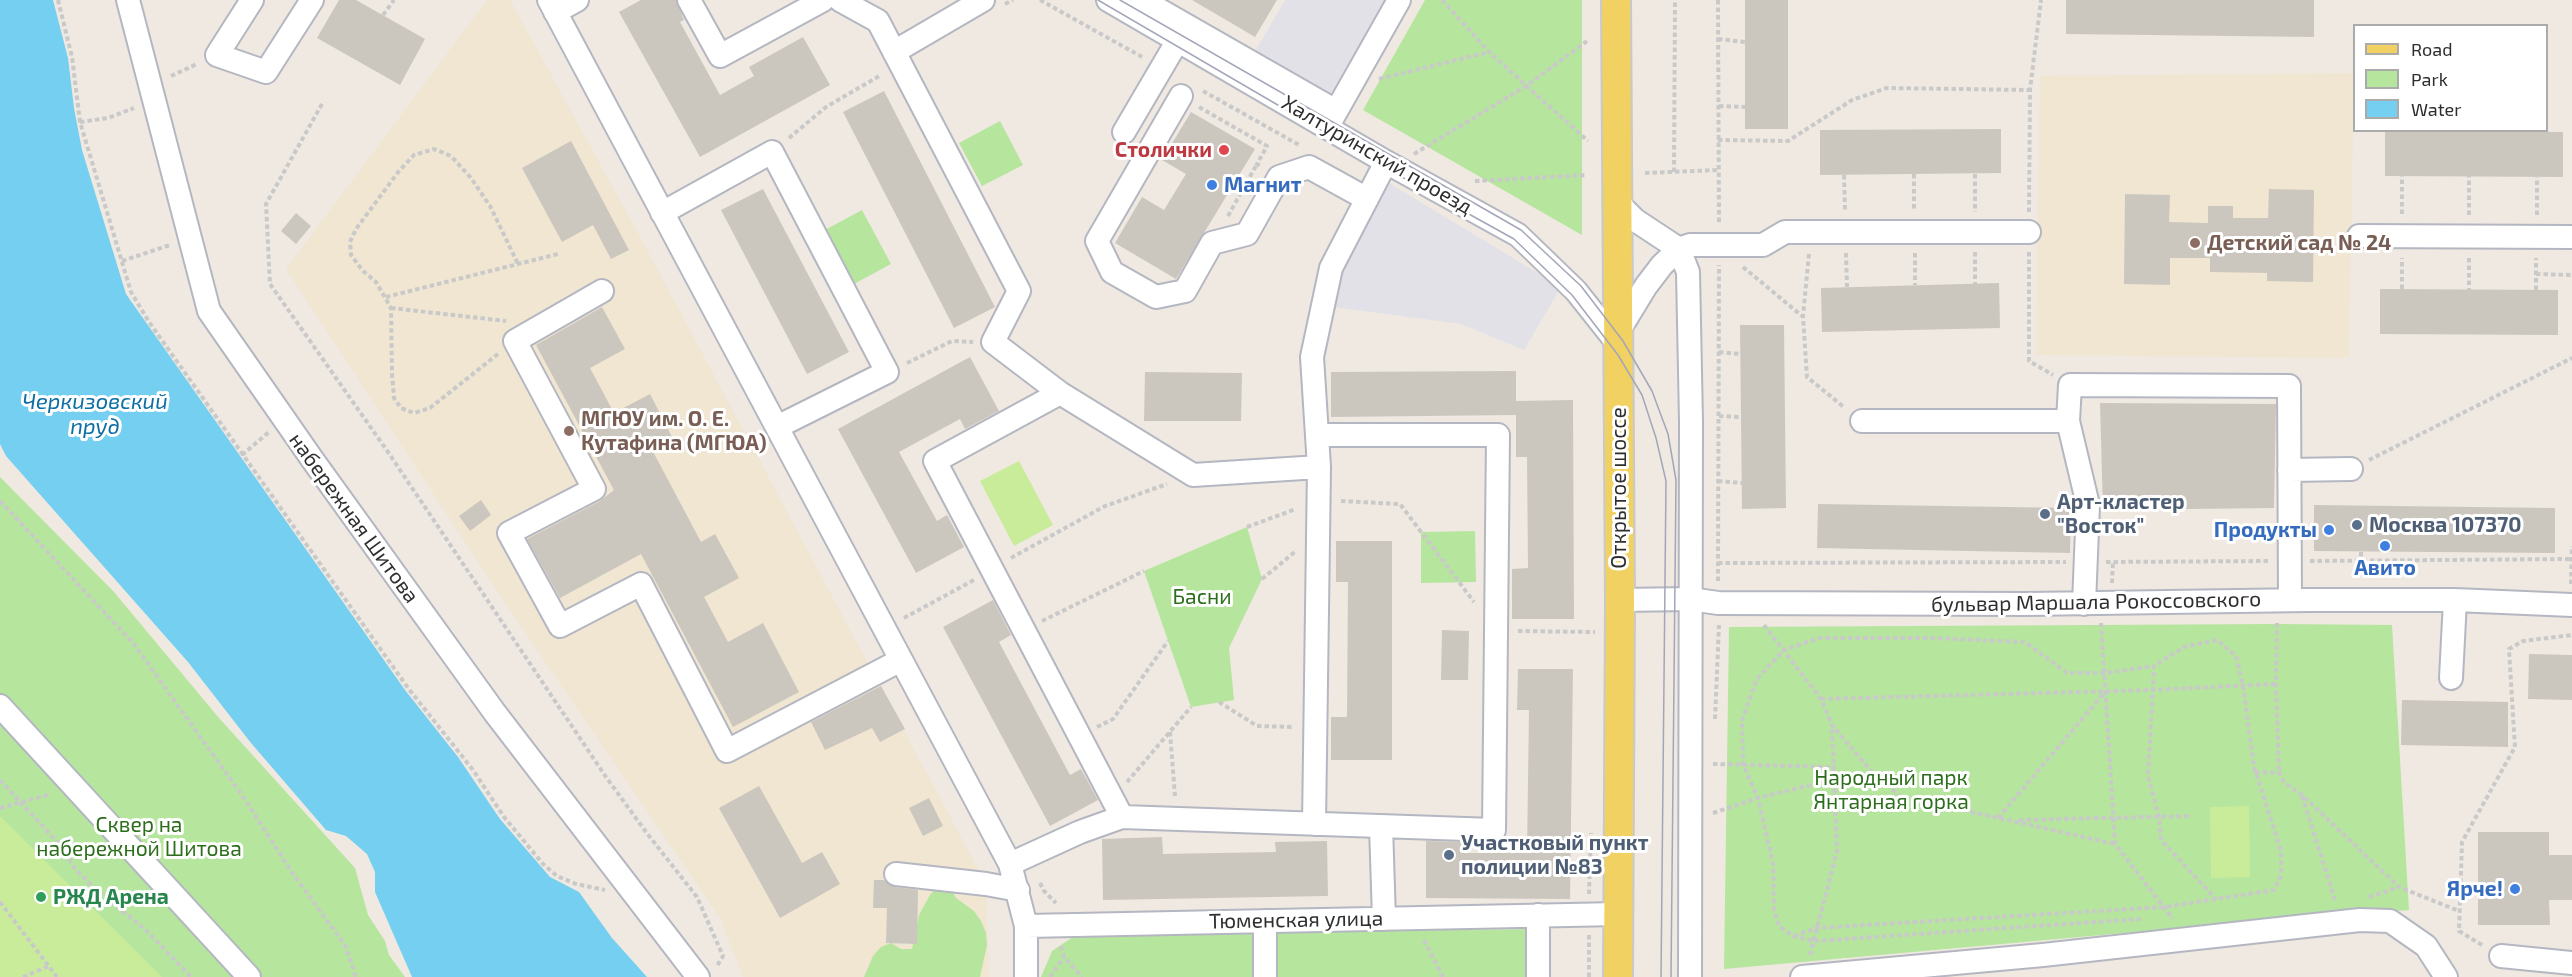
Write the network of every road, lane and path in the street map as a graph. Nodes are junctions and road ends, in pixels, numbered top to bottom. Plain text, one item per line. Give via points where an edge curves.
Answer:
1 (58, 0) edge
2 (128, 0) edge
3 (252, 0) edge
4 (312, 0) edge
5 (394, 0) edge
6 (577, 0) edge
7 (689, 0) edge
8 (823, 0) edge
9 (840, 0) edge
10 (983, 0) edge
11 (1040, 0) edge
12 (1108, 0) edge
13 (1142, 0) edge
14 (1399, 0) edge
15 (1442, 0) edge
16 (1616, 0) edge
17 (1675, 0) edge
18 (1718, 0) edge
19 (2041, 0) edge
20 (552, 6) edge
21 (383, 15) dead end
22 (1718, 39) junction
23 (1178, 40) junction
24 (1587, 41) dead end
25 (1745, 42) dead end
26 (1489, 52) junction
27 (217, 55) junction
28 (897, 58) junction
29 (1162, 68) junction
30 (1350, 86) junction
31 (1526, 86) junction
32 (2030, 90) junction
33 (151, 93) junction
34 (1192, 93) junction
35 (322, 104) dead end
36 (1719, 106) junction
37 (1745, 106) dead end
38 (1331, 119) junction
39 (80, 122) junction
40 (1124, 132) dead end
41 (1718, 140) junction
42 (1588, 141) dead end
43 (1303, 147) dead end
44 (772, 152) junction
45 (1410, 156) dead end
46 (1386, 162) junction
47 (1257, 164) junction
48 (1718, 170) junction
49 (1674, 172) junction
50 (1645, 173) dead end
51 (1587, 175) dead end
52 (1280, 177) junction
53 (1475, 181) dead end
54 (1617, 196) junction
55 (1367, 199) junction
56 (662, 213) junction
57 (1811, 232) junction
58 (2029, 232) junction
59 (2359, 236) dead end
60 (2572, 237) edge
61 (1212, 243) junction
62 (1719, 247) junction
63 (1679, 249) junction
64 (146, 253) dead end
65 (558, 254) dead end
66 (122, 261) junction
67 (518, 264) junction
68 (2536, 274) dead end
69 (2572, 275) edge
70 (602, 291) dead end
71 (386, 297) junction
72 (391, 308) junction
73 (1803, 316) junction
74 (543, 325) junction
75 (1618, 338) junction
76 (515, 340) junction
77 (993, 342) junction
78 (1719, 352) junction
79 (1740, 354) dead end
80 (2572, 358) edge
81 (887, 372) junction
82 (2070, 385) junction
83 (1060, 393) junction
84 (1719, 416) junction
85 (1741, 417) dead end
86 (1862, 421) joint
87 (2068, 421) junction
88 (777, 428) junction
89 (1317, 435) junction
90 (258, 441) dead end
91 (242, 455) junction
92 (1319, 467) junction
93 (2289, 470) junction
94 (2351, 470) joint
95 (1193, 475) junction
96 (1719, 481) junction
97 (1742, 483) dead end
98 (1319, 500) junction
99 (0, 501) edge
100 (1247, 527) dead end
101 (1318, 534) junction
102 (2572, 546) edge
103 (2361, 552) dead end
104 (2408, 552) dead end
105 (2470, 552) dead end
106 (2538, 553) dead end
107 (2572, 559) edge
108 (2409, 560) junction
109 (2470, 560) junction
110 (2538, 560) junction
111 (2290, 561) junction
112 (2361, 561) junction
113 (2085, 562) junction
114 (1718, 563) junction
115 (993, 569) junction
116 (1144, 571) dead end
117 (1262, 579) dead end
118 (1690, 599) junction
119 (1620, 600) junction
120 (2455, 600) junction
121 (1718, 603) junction
122 (2571, 605) edge
123 (2285, 608) junction
124 (2092, 610) junction
125 (1758, 617) dead end
126 (901, 620) dead end
127 (1024, 630) junction
128 (1496, 631) junction
129 (1619, 632) junction
130 (2572, 635) edge
131 (1168, 641) dead end
132 (1784, 650) junction
133 (901, 660) junction
134 (2154, 666) junction
135 (2106, 673) junction
136 (2451, 678) dead end
137 (2276, 684) junction
138 (2243, 686) junction
139 (2151, 690) junction
140 (2106, 691) junction
141 (1821, 699) junction
142 (1219, 702) dead end
143 (0, 706) edge
144 (1191, 707) dead end
145 (1715, 720) dead end
146 (1832, 725) junction
147 (1316, 728) junction
148 (1170, 731) junction
149 (1080, 737) junction
150 (1714, 753) dead end
151 (1713, 764) junction
152 (1743, 765) junction
153 (1835, 767) junction
154 (2255, 772) junction
155 (2279, 773) junction
156 (1713, 774) dead end
157 (1835, 779) junction
158 (0, 780) edge
159 (2302, 795) junction
160 (1758, 798) junction
161 (20, 802) junction
162 (1712, 803) dead end
163 (0, 808) edge
164 (1117, 808) junction
165 (2192, 816) dead end
166 (2159, 817) junction
167 (1998, 818) junction
168 (1176, 819) junction
169 (2113, 819) junction
170 (2011, 821) junction
171 (1314, 824) junction
172 (1381, 826) junction
173 (2115, 844) junction
174 (1019, 859) junction
175 (896, 874) dead end
176 (2399, 887) junction
177 (609, 890) dead end
178 (1018, 890) junction
179 (2216, 900) junction
180 (2358, 900) dead end
181 (0, 902) edge
182 (1059, 905) dead end
183 (2337, 906) dead end
184 (2164, 908) junction
185 (2459, 911) junction
186 (1618, 914) junction
187 (1539, 915) junction
188 (2184, 916) dead end
189 (2172, 917) junction
190 (2160, 918) dead end
191 (1384, 919) junction
192 (2148, 919) dead end
193 (1265, 921) junction
194 (1026, 926) junction
195 (1816, 928) junction
196 (1419, 931) dead end
197 (1793, 936) junction
198 (2189, 939) junction
199 (1814, 941) junction
200 (1061, 945) dead end
201 (2500, 956) joint
202 (1064, 957) junction
203 (2572, 963) edge
204 (49, 966) junction
205 (707, 974) edge
206 (23, 977) edge
207 (57, 977) edge
208 (191, 977) edge
209 (249, 977) edge
210 (356, 977) edge
211 (1026, 977) edge
212 (1050, 977) edge
213 (1082, 977) edge
214 (1265, 977) edge
215 (1443, 977) edge
216 (1538, 977) edge
217 (1618, 977) edge
218 (1690, 977) edge
219 (1802, 977) edge
220 (2446, 977) edge

1 - 39 path via 72,57
2 - 33 street, набережная Шитова
3 - 27 street
4 - 27 street via 266,72
5 - 21 path
6 - 20 street
7 - 8 street via 720,56
9 - 28 street via 878,21
10 - 28 street
11 - 29 path
12 - 23 street, Халтуринский проезд
13 - 38 street
14 - 30 street
15 - 26 path
16 - 54 main road, Открытое шоссе
17 - 49 path
18 - 22 path
19 - 32 path
20 - 56 street
22 - 25 path
22 - 36 path
23 - 29 street
23 - 38 street, Халтуринский проезд
24 - 31 path
26 - 30 path
26 - 31 path
27 - 33 path
28 - 44 path via 826,107
28 - 77 street via 1019,291
29 - 40 street
30 - 38 street
31 - 42 path
31 - 45 path
32 - 41 path via 1887,88 1852,100 1788,141
32 - 58 path
33 - 39 path via 108,118
33 - 205 street, набережная Шитова via 209,311 495,713
34 - 43 path
34 - 47 path via 1267,146
34 - 61 street via 1097,241 1112,272 1156,297 1185,291
35 - 205 path via 266,204 270,284 606,777 697,897 723,956
36 - 37 path
36 - 41 path
38 - 46 street, Халтуринский проезд
39 - 66 path
41 - 48 path
44 - 56 street
44 - 81 street
46 - 55 street
46 - 75 street, Халтуринский проезд via 1518,235
47 - 52 path
47 - 61 path
48 - 49 path
48 - 62 path
49 - 50 path
51 - 53 path
52 - 55 street via 1309,167
52 - 61 street via 1247,234
54 - 63 street via 1635,220
54 - 75 main road, Открытое шоссе
55 - 89 street via 1331,268 1312,357
56 - 88 street
57 - 58 street
57 - 62 street via 1785,232 1763,245
57 - 73 path
58 - 82 path via 2029,360
59 - 60 street
62 - 63 street via 1690,245
62 - 73 path
62 - 78 path
63 - 75 street via 1646,286
63 - 118 street via 1688,272
64 - 66 path
65 - 67 path
66 - 91 path via 131,292 149,322
67 - 71 path
67 - 71 path via 490,206 471,178 451,156 434,149 414,155 399,171 350,242 351,255
68 - 69 path
70 - 74 street
71 - 72 path
72 - 74 path
72 - 76 path via 394,398 401,408 414,413 430,408
73 - 86 path via 1807,377
74 - 76 street
75 - 119 main road, Открытое шоссе
76 - 133 street via 594,489 509,533 560,626 641,584 727,751
77 - 81 path via 952,341
77 - 83 street
78 - 79 path
78 - 84 path
80 - 94 path
81 - 88 street
82 - 87 street
82 - 93 street via 2289,386
83 - 95 street
83 - 115 street via 935,461
84 - 85 path
84 - 96 path
86 - 87 street
87 - 113 street via 2088,505
88 - 133 street
89 - 92 street
89 - 128 street via 1498,435
90 - 91 path
91 - 177 path via 408,688 543,864 557,876 576,884
92 - 95 street
92 - 98 street
93 - 94 street
93 - 111 street
95 - 115 path via 1105,506
96 - 97 path
96 - 114 path
98 - 100 path
98 - 101 street
98 - 128 path via 1400,504
99 - 210 path via 134,644 345,945
101 - 117 path
101 - 147 street
102 - 107 path
103 - 112 path
104 - 108 path
105 - 109 path
106 - 110 path
107 - 110 path
107 - 122 path
108 - 109 path
108 - 112 path
109 - 110 path
111 - 112 path
111 - 113 path
111 - 123 street
113 - 114 path
113 - 124 street
114 - 121 path
115 - 126 path
115 - 127 street
116 - 127 path
118 - 119 street, бульвар Маршала Рокоссовского
118 - 121 street, бульвар Маршала Рокоссовского
118 - 218 street
119 - 129 main road, Открытое шоссе
120 - 122 street, бульвар Маршала Рокоссовского
120 - 123 street, бульвар Маршала Рокоссовского
120 - 136 street
121 - 124 street, бульвар Маршала Рокоссовского
121 - 145 path
123 - 124 street, бульвар Маршала Рокоссовского
123 - 137 path
124 - 135 path
125 - 132 path
127 - 149 street
128 - 129 path
128 - 172 street via 1494,830
129 - 186 main road, Открытое шоссе
130 - 185 path via 2523,641 2509,648 2515,747 2462,842
131 - 149 path via 1113,718
132 - 135 path via 1820,638 2025,642 2067,673
132 - 141 path
132 - 152 path via 1756,678 1742,720
133 - 174 street
134 - 135 path
134 - 138 path via 2184,647 2217,640 2236,656
134 - 139 path
135 - 140 path
137 - 138 path
137 - 155 path
138 - 139 path
138 - 154 path
139 - 140 path
139 - 166 path via 2148,776
140 - 141 path
140 - 167 path
140 - 169 path
141 - 146 path
142 - 147 path via 1257,726
143 - 209 street
144 - 148 path
146 - 153 path
146 - 167 path via 1871,771 1900,796
147 - 171 street
148 - 164 path
148 - 168 path
149 - 164 street
150 - 151 path
151 - 152 path
151 - 156 path
152 - 153 path
152 - 160 path
153 - 157 path
154 - 155 path
154 - 179 path via 2281,851 2281,876 2274,890
155 - 159 path via 2284,782
157 - 160 path
157 - 195 path via 1837,851
158 - 161 path
159 - 176 path
159 - 183 path
160 - 162 path via 1712,813
160 - 197 path via 1773,864 1774,910 1779,926
161 - 163 path
161 - 208 path via 59,844 76,870 147,931
164 - 168 street
164 - 174 street via 1080,832
165 - 166 path
166 - 169 path
166 - 179 path via 2161,840
167 - 170 path
168 - 171 street
169 - 170 path
169 - 173 path
170 - 173 path
171 - 172 street
172 - 191 street
173 - 184 path
174 - 178 street
174 - 182 path
175 - 178 street
176 - 180 path
176 - 185 path
178 - 194 street
179 - 184 path
181 - 204 path
184 - 189 path
184 - 195 path
185 - 201 path via 2459,931
186 - 187 street, Тюменская улица
186 - 217 main road, Открытое шоссе
187 - 191 street, Тюменская улица
187 - 216 street
188 - 189 path
189 - 190 path
189 - 198 path
191 - 193 street, Тюменская улица
192 - 199 path
193 - 194 street, Тюменская улица
193 - 214 street
194 - 211 street
195 - 197 path
195 - 199 path
196 - 215 path
197 - 199 path
198 - 219 street
198 - 220 street via 2360,920 2390,921 2426,946
200 - 202 path
201 - 203 street
202 - 212 path
202 - 213 path
204 - 206 path
204 - 207 path

